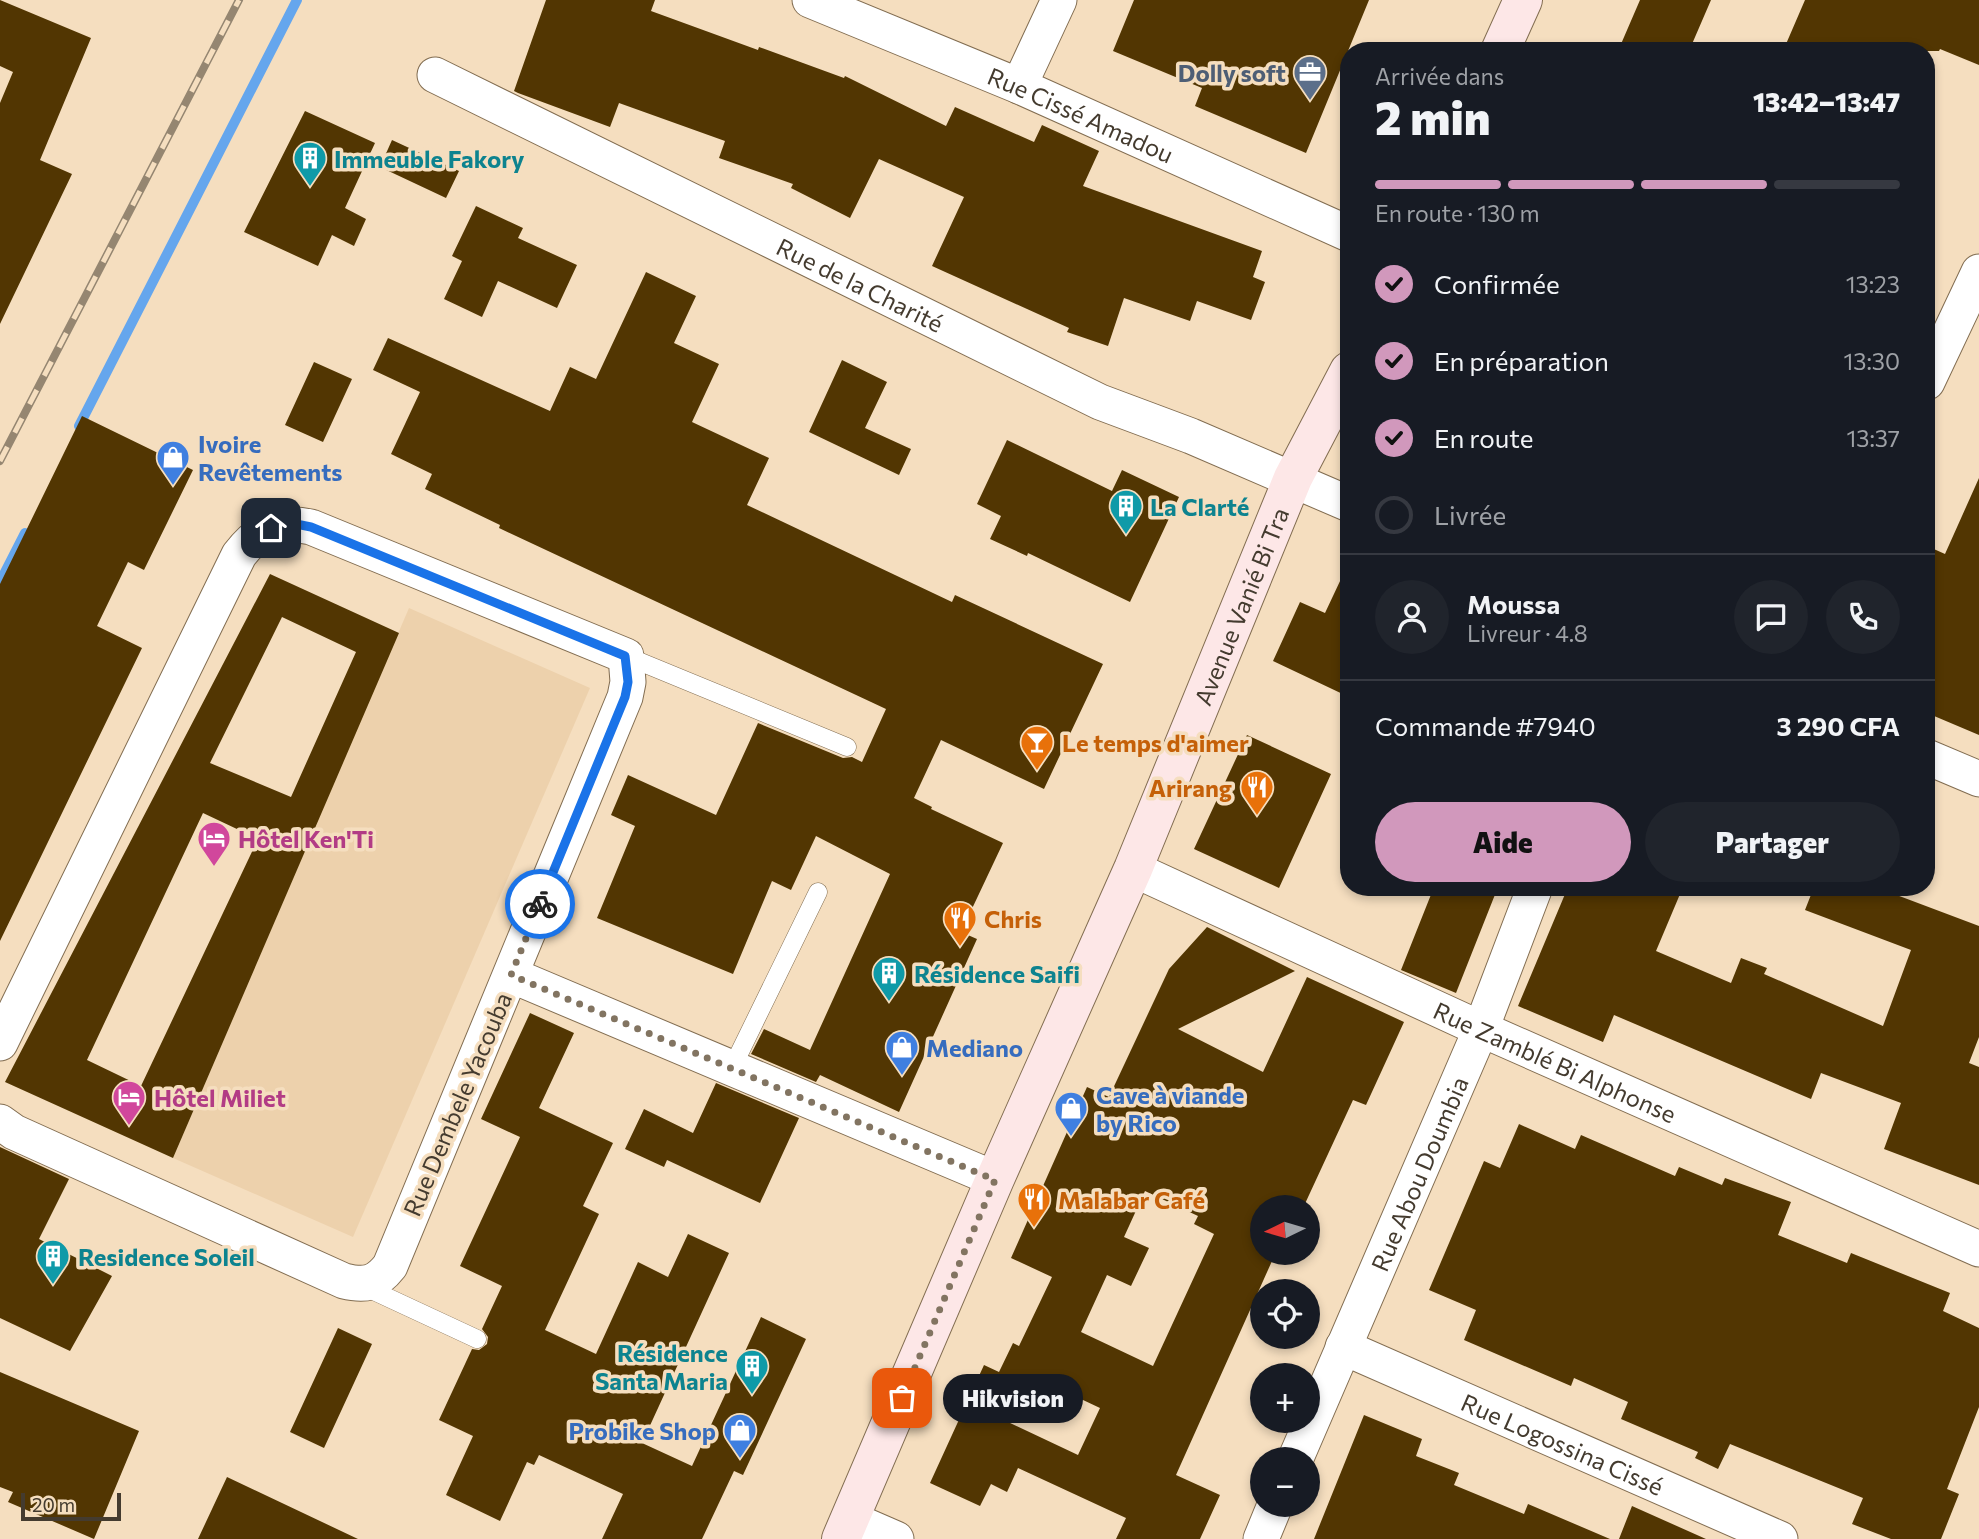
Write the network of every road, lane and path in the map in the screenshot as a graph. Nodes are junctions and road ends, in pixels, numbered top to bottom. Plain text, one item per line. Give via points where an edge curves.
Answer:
1 (810, 0) edge
2 (1059, 0) edge
3 (1523, 0) edge
4 (1504, 42) edge
5 (435, 75) dead end
6 (1019, 86) junction
7 (1340, 230) edge
8 (1979, 272) edge
9 (1935, 365) edge
10 (1340, 388) edge
11 (1293, 478) junction
12 (1340, 500) edge
13 (625, 656) junction
14 (847, 747) dead end
15 (1935, 760) edge
16 (1979, 779) edge
17 (1133, 869) junction
18 (818, 892) dead end
19 (1532, 896) edge
20 (511, 975) junction
21 (1481, 1029) junction
22 (0, 1043) edge
23 (732, 1068) junction
24 (0, 1122) edge
25 (995, 1180) junction
26 (1979, 1249) edge
27 (360, 1284) junction
28 (477, 1339) dead end
29 (1343, 1347) junction
30 (1301, 1447) edge
31 (1270, 1517) edge
32 (845, 1529) edge
33 (896, 1539) edge
34 (1261, 1539) edge
35 (1780, 1539) edge

1 - 6 street, Rue Cissé Amadou
2 - 6 street
3 - 4 street
5 - 11 street, Rue de la Charité via 1100,402
6 - 7 street, Rue Cissé Amadou
8 - 9 street
10 - 11 street, Avenue Vanié Bi Tra
11 - 12 street, Rue de la Charité
11 - 17 street, Avenue Vanié Bi Tra
13 - 14 lane
13 - 20 street, Rue Dembele Yacouba via 625,697
13 - 22 street via 311,527 291,523 250,539
15 - 16 street
17 - 21 street, Rue Zamblé Bi Alphonse
17 - 25 street, Avenue Vanié Bi Tra
18 - 23 lane
19 - 21 street, Rue Abou Doumbia
20 - 23 street
20 - 27 street, Rue Dembele Yacouba via 390,1266 372,1283
21 - 26 street, Rue Zamblé Bi Alphonse
21 - 29 street, Rue Abou Doumbia
23 - 25 street
24 - 27 street via 268,1247
25 - 32 street, Avenue Vanié Bi Tra
27 - 28 lane
29 - 30 street, Rue Abou Doumbia
29 - 35 street, Rue Logossina Cissé
31 - 34 street
32 - 33 street

